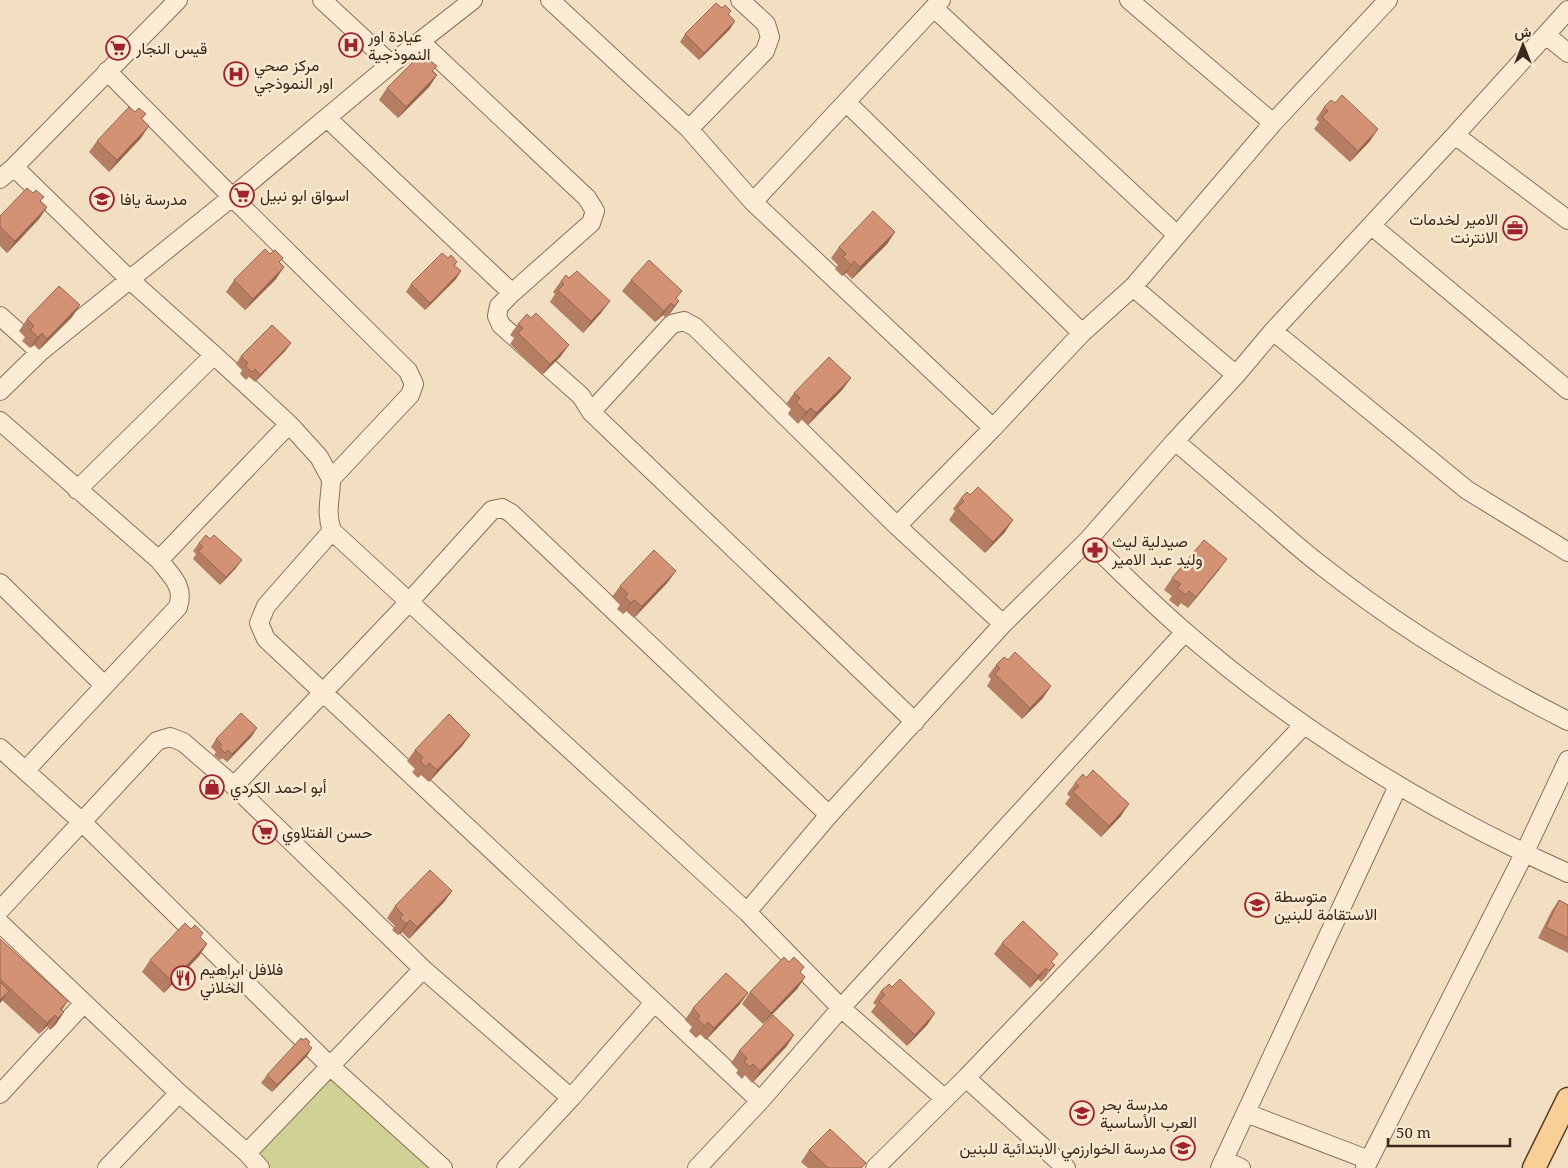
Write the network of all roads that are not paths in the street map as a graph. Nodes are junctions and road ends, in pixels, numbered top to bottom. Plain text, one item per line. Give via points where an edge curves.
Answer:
1 (178, 0) edge
2 (322, 0) edge
3 (473, 0) edge
4 (550, 0) edge
5 (740, 0) edge
6 (1129, 0) edge
7 (1388, 0) edge
8 (938, 4) edge
9 (1568, 10) edge
10 (1546, 35) junction
11 (422, 42) junction
12 (1568, 53) edge
13 (392, 64) junction
14 (107, 71) junction
15 (846, 102) junction
16 (328, 119) junction
17 (1273, 123) junction
18 (689, 129) junction
19 (1455, 135) junction
20 (14, 167) junction
21 (0, 179) edge
22 (232, 198) junction
23 (753, 202) junction
24 (1568, 220) edge
25 (1372, 226) junction
26 (1178, 235) junction
27 (129, 279) junction
28 (1133, 287) junction
29 (512, 293) junction
30 (0, 316) edge
31 (1273, 331) junction
32 (1082, 333) junction
33 (40, 352) junction
34 (214, 355) junction
35 (1236, 375) junction
36 (0, 390) edge
37 (1568, 390) edge
38 (591, 412) junction
39 (0, 421) edge
40 (289, 424) junction
41 (993, 428) junction
42 (1175, 441) junction
43 (331, 479) junction
44 (77, 490) junction
45 (898, 526) junction
46 (332, 530) junction
47 (1088, 540) junction
48 (1568, 552) edge
49 (159, 560) junction
50 (0, 584) edge
51 (409, 602) junction
52 (1003, 624) junction
53 (1185, 632) junction
54 (104, 685) junction
55 (323, 693) junction
56 (1568, 721) edge
57 (915, 722) junction
58 (1304, 725) junction
59 (0, 748) edge
60 (1568, 760) edge
61 (25, 771) junction
62 (234, 786) junction
63 (1398, 786) junction
64 (828, 815) junction
65 (82, 822) junction
66 (1524, 854) junction
67 (1568, 873) edge
68 (0, 910) edge
69 (748, 912) junction
70 (0, 923) edge
71 (423, 969) junction
72 (84, 1003) junction
73 (654, 1003) junction
74 (841, 1008) junction
75 (330, 1066) junction
76 (966, 1078) junction
77 (0, 1094) edge
78 (179, 1094) junction
79 (571, 1098) junction
80 (944, 1098) junction
81 (1568, 1099) edge
82 (760, 1101) junction
83 (1246, 1113) junction
84 (246, 1153) junction
85 (1222, 1164) edge
86 (1367, 1164) edge
87 (107, 1168) edge
88 (260, 1168) edge
89 (443, 1168) edge
90 (506, 1168) edge
91 (697, 1168) edge
92 (875, 1168) edge
93 (1066, 1168) edge
94 (1241, 1168) edge
95 (1534, 1168) edge

1 - 14 street
2 - 13 street
3 - 11 street
4 - 18 street
5 - 18 street via 766,24 770,37 765,51
6 - 17 street
7 - 17 street
8 - 15 street
8 - 26 street
9 - 10 street
10 - 12 street
10 - 19 street
11 - 13 street
11 - 29 street via 587,198 595,211 591,223
13 - 16 street
14 - 20 street
14 - 22 street
15 - 23 street
15 - 32 street
16 - 22 street
16 - 29 street
17 - 26 street
18 - 23 street
19 - 24 street
19 - 25 street
20 - 21 street
20 - 27 street
22 - 27 street
22 - 43 street via 408,371 414,384 410,395
23 - 41 street
25 - 31 street
25 - 37 street
26 - 28 street
27 - 33 street
27 - 34 street
28 - 32 street
28 - 35 street
29 - 38 street via 499,306 497,316 501,325 581,396
30 - 33 street
31 - 35 street
31 - 48 street via 1467,490
32 - 41 street
33 - 36 street
34 - 40 street
34 - 44 street
35 - 42 street
38 - 45 street via 672,324 684,321 695,327
38 - 57 street
39 - 44 street
40 - 43 street via 319,457
40 - 49 street
41 - 45 street
42 - 47 street
42 - 56 street via 1369,603 1473,671
43 - 46 street via 328,521
44 - 49 street
45 - 52 street
46 - 51 street
46 - 55 street via 266,606 259,623 266,640
47 - 52 street
47 - 53 street
49 - 54 street via 178,584 181,597 178,607
50 - 54 street
51 - 55 street
51 - 64 street via 492,510 502,508 511,512
51 - 69 street
52 - 57 street
53 - 58 street
53 - 74 street
54 - 61 street
55 - 62 street
55 - 73 street
57 - 64 street
58 - 63 street
58 - 76 street
59 - 61 street
60 - 66 street
61 - 65 street
62 - 65 street via 183,742 170,737 158,741
62 - 71 street
63 - 66 street
63 - 83 street
64 - 69 street
65 - 68 street
65 - 75 street
66 - 67 street
66 - 86 street
69 - 74 street
70 - 72 street
71 - 75 street
71 - 79 street
72 - 77 street
72 - 78 street
73 - 79 street
73 - 82 street
74 - 80 street
74 - 82 street
75 - 84 street
75 - 89 street
76 - 80 street
76 - 93 street
78 - 84 street
78 - 87 street
79 - 90 street
80 - 92 street
81 - 95 main road
82 - 91 street
83 - 85 street
83 - 86 street
84 - 88 street
85 - 94 street

